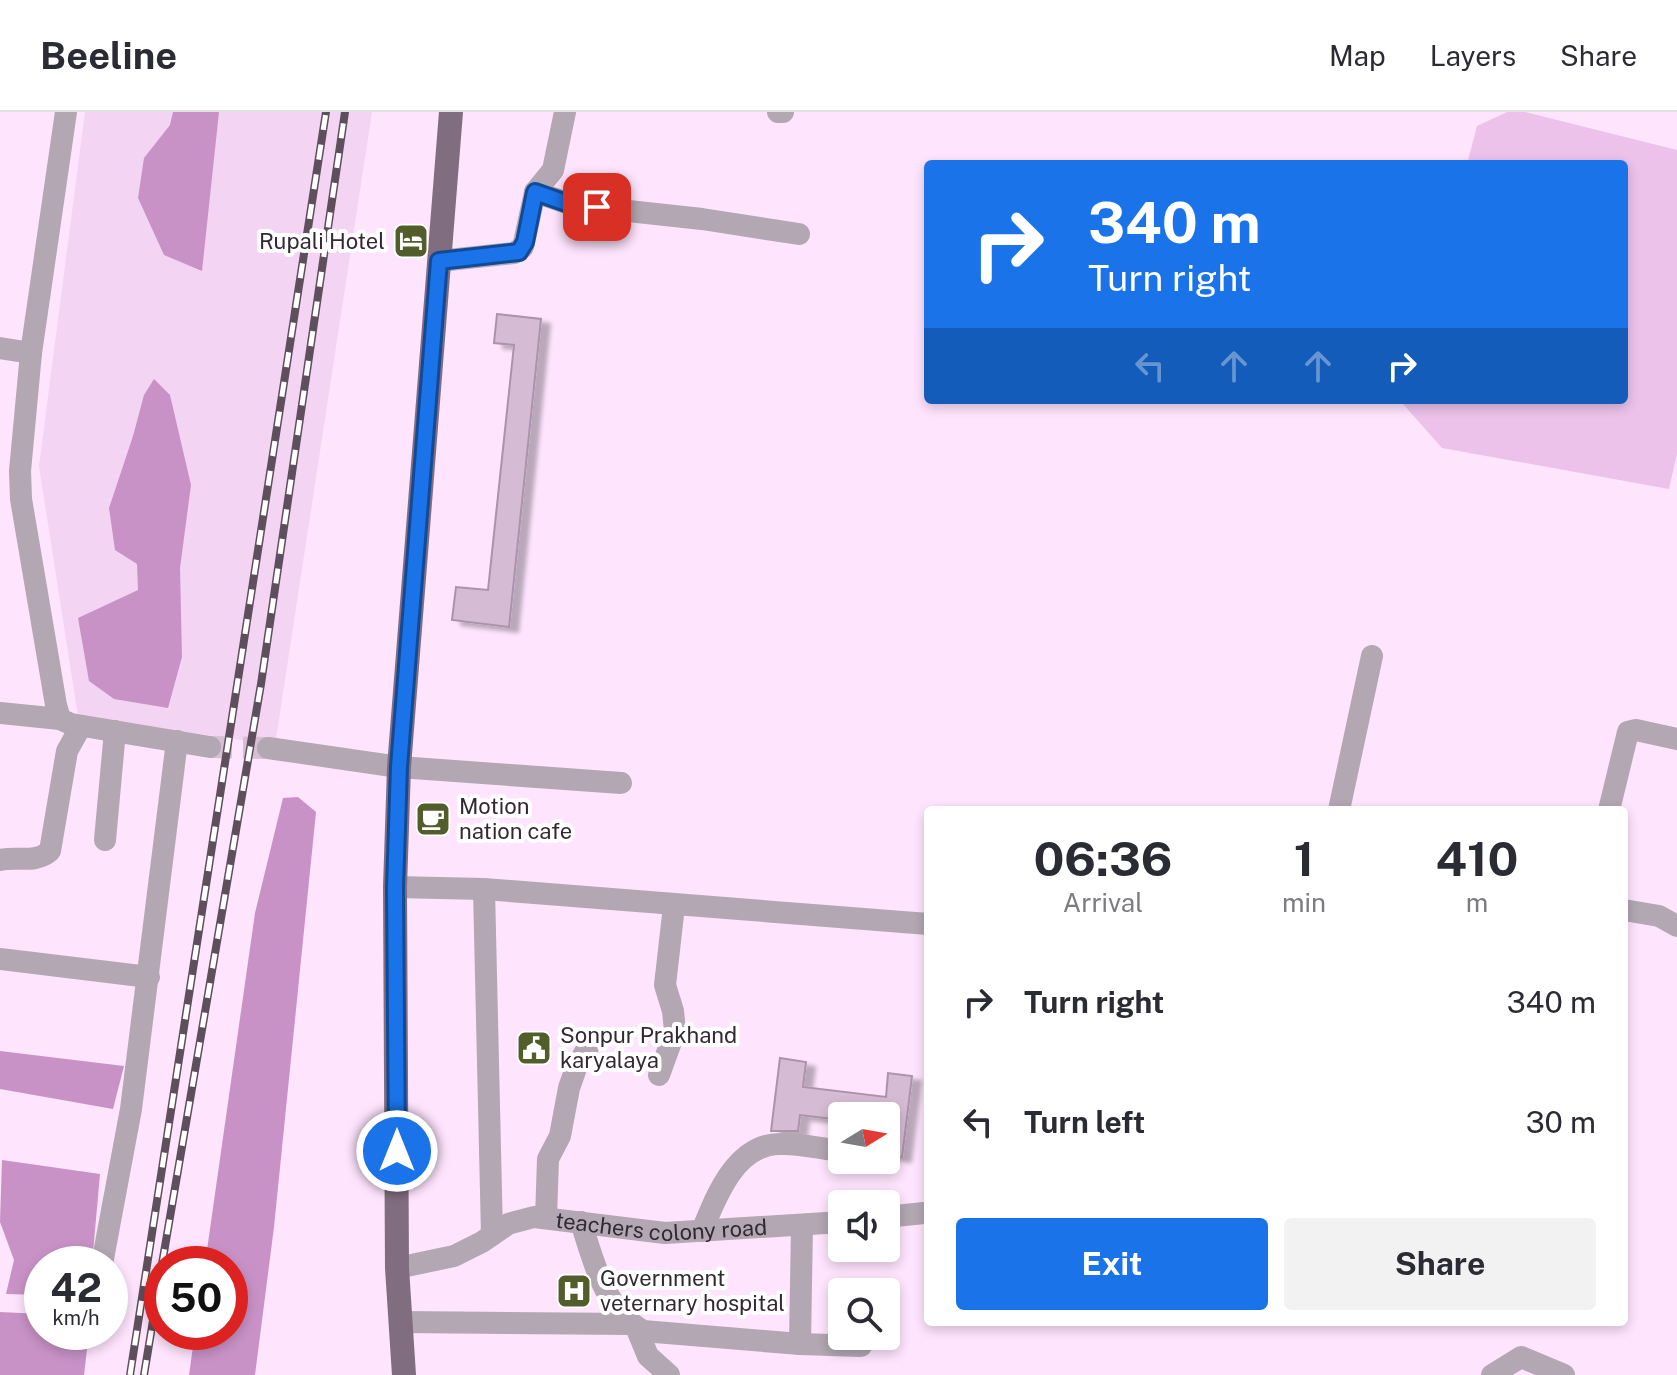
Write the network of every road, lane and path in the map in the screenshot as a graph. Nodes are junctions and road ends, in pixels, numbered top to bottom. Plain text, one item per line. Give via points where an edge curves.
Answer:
1 (66, 112) edge
2 (451, 112) edge
3 (565, 112) edge
4 (535, 192) junction
5 (799, 234) dead end
6 (439, 261) junction
7 (0, 348) edge
8 (31, 353) junction
9 (1372, 656) dead end
10 (0, 713) edge
11 (71, 722) junction
12 (115, 731) junction
13 (1677, 739) edge
14 (177, 741) junction
15 (210, 747) tunnel mouth
16 (268, 748) tunnel mouth
17 (399, 767) junction
18 (621, 783) dead end
19 (1340, 806) edge
20 (1610, 806) edge
21 (105, 840) dead end
22 (0, 860) edge
23 (395, 887) junction
24 (484, 889) junction
25 (674, 906) junction
26 (1628, 911) edge
27 (924, 924) edge
28 (1677, 926) edge
29 (0, 959) edge
30 (149, 977) junction
31 (592, 1040) dead end
32 (659, 1075) dead end
33 (828, 1149) edge
34 (924, 1213) dead end
35 (900, 1216) edge
36 (546, 1218) junction
37 (581, 1222) junction
38 (828, 1223) edge
39 (802, 1225) junction
40 (702, 1231) junction
41 (492, 1235) junction
42 (105, 1246) edge
43 (397, 1268) junction
44 (401, 1322) junction
45 (633, 1326) junction
46 (800, 1344) junction
47 (828, 1345) edge
48 (404, 1375) edge
49 (669, 1375) edge
50 (1492, 1375) edge
51 (1564, 1375) edge

1 - 8 street
2 - 6 main road
3 - 4 street via 553,170
4 - 5 street via 573,205
4 - 6 street via 519,252
6 - 17 main road
7 - 8 street
8 - 11 street via 21,499
9 - 19 street
10 - 11 street
11 - 12 street
11 - 22 street via 50,851 31,859
12 - 14 street
12 - 21 street
13 - 20 street via 1628,732
14 - 15 street
14 - 30 street
16 - 17 street
17 - 18 street
17 - 23 main road
23 - 24 street
23 - 43 main road
24 - 25 street
24 - 41 street
25 - 27 street
25 - 32 street via 665,985 675,1031
26 - 28 street via 1659,916
29 - 30 street
30 - 42 street
31 - 36 street via 576,1068 560,1136 548,1159
33 - 40 street via 780,1144 754,1151 727,1179
34 - 35 street
36 - 37 street, teachers colony road
36 - 41 street, teachers colony road via 508,1224
37 - 40 street, teachers colony road via 641,1232
37 - 45 street via 599,1277 612,1303
38 - 39 street, teachers colony road
39 - 40 street, teachers colony road
39 - 46 street
41 - 43 street, teachers colony road via 454,1256
43 - 44 main road
44 - 45 street
44 - 48 main road
45 - 46 street via 652,1334
45 - 49 street via 648,1356
46 - 47 street
50 - 51 street via 1521,1357

